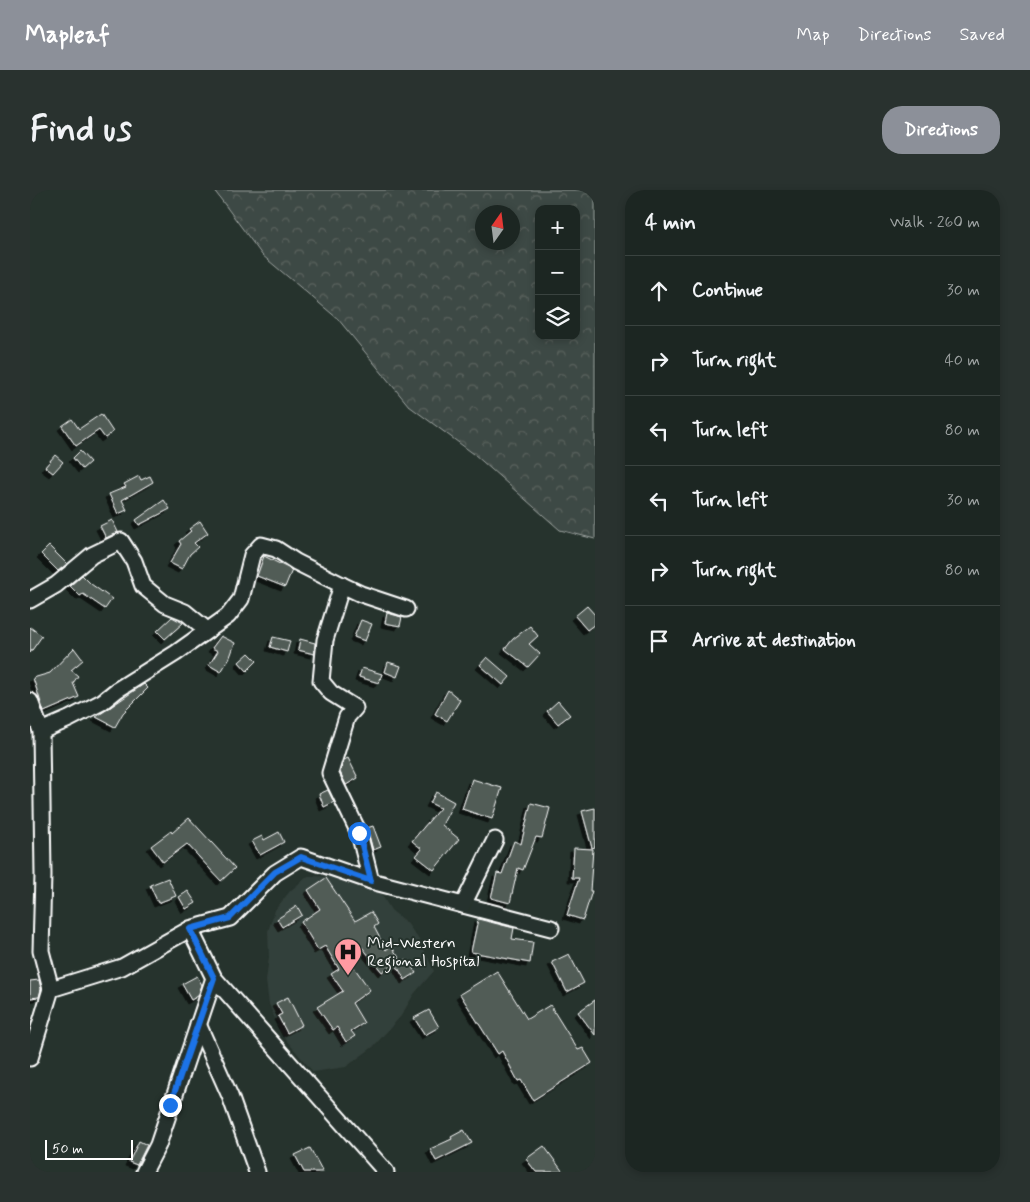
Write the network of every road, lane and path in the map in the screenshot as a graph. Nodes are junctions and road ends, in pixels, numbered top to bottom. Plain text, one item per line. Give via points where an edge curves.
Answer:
1 (342, 585) junction
2 (30, 600) edge
3 (406, 609) dead end
4 (207, 630) junction
5 (30, 701) edge
6 (41, 731) junction
7 (496, 840) dead end
8 (371, 881) junction
9 (463, 905) junction
10 (551, 928) dead end
11 (190, 929) junction
12 (214, 978) junction
13 (51, 989) junction
14 (198, 1024) junction
15 (30, 1058) edge
16 (144, 1172) edge
17 (258, 1172) edge
18 (386, 1172) edge

1 - 3 street
1 - 4 street via 276,549 261,545 252,555 241,599 228,616
1 - 8 street via 325,640 321,681 331,693 355,708 347,717 330,773 359,833
2 - 4 street via 56,585 92,555 121,541 134,561 143,586
4 - 6 street via 102,702
5 - 6 street
6 - 13 street via 41,951
7 - 9 street
8 - 9 street
8 - 11 street via 301,857 275,872 230,918
9 - 10 street
11 - 12 street
11 - 13 street via 122,967
12 - 14 street
12 - 18 street
13 - 15 street
14 - 16 street via 158,1145
14 - 17 street via 230,1096

